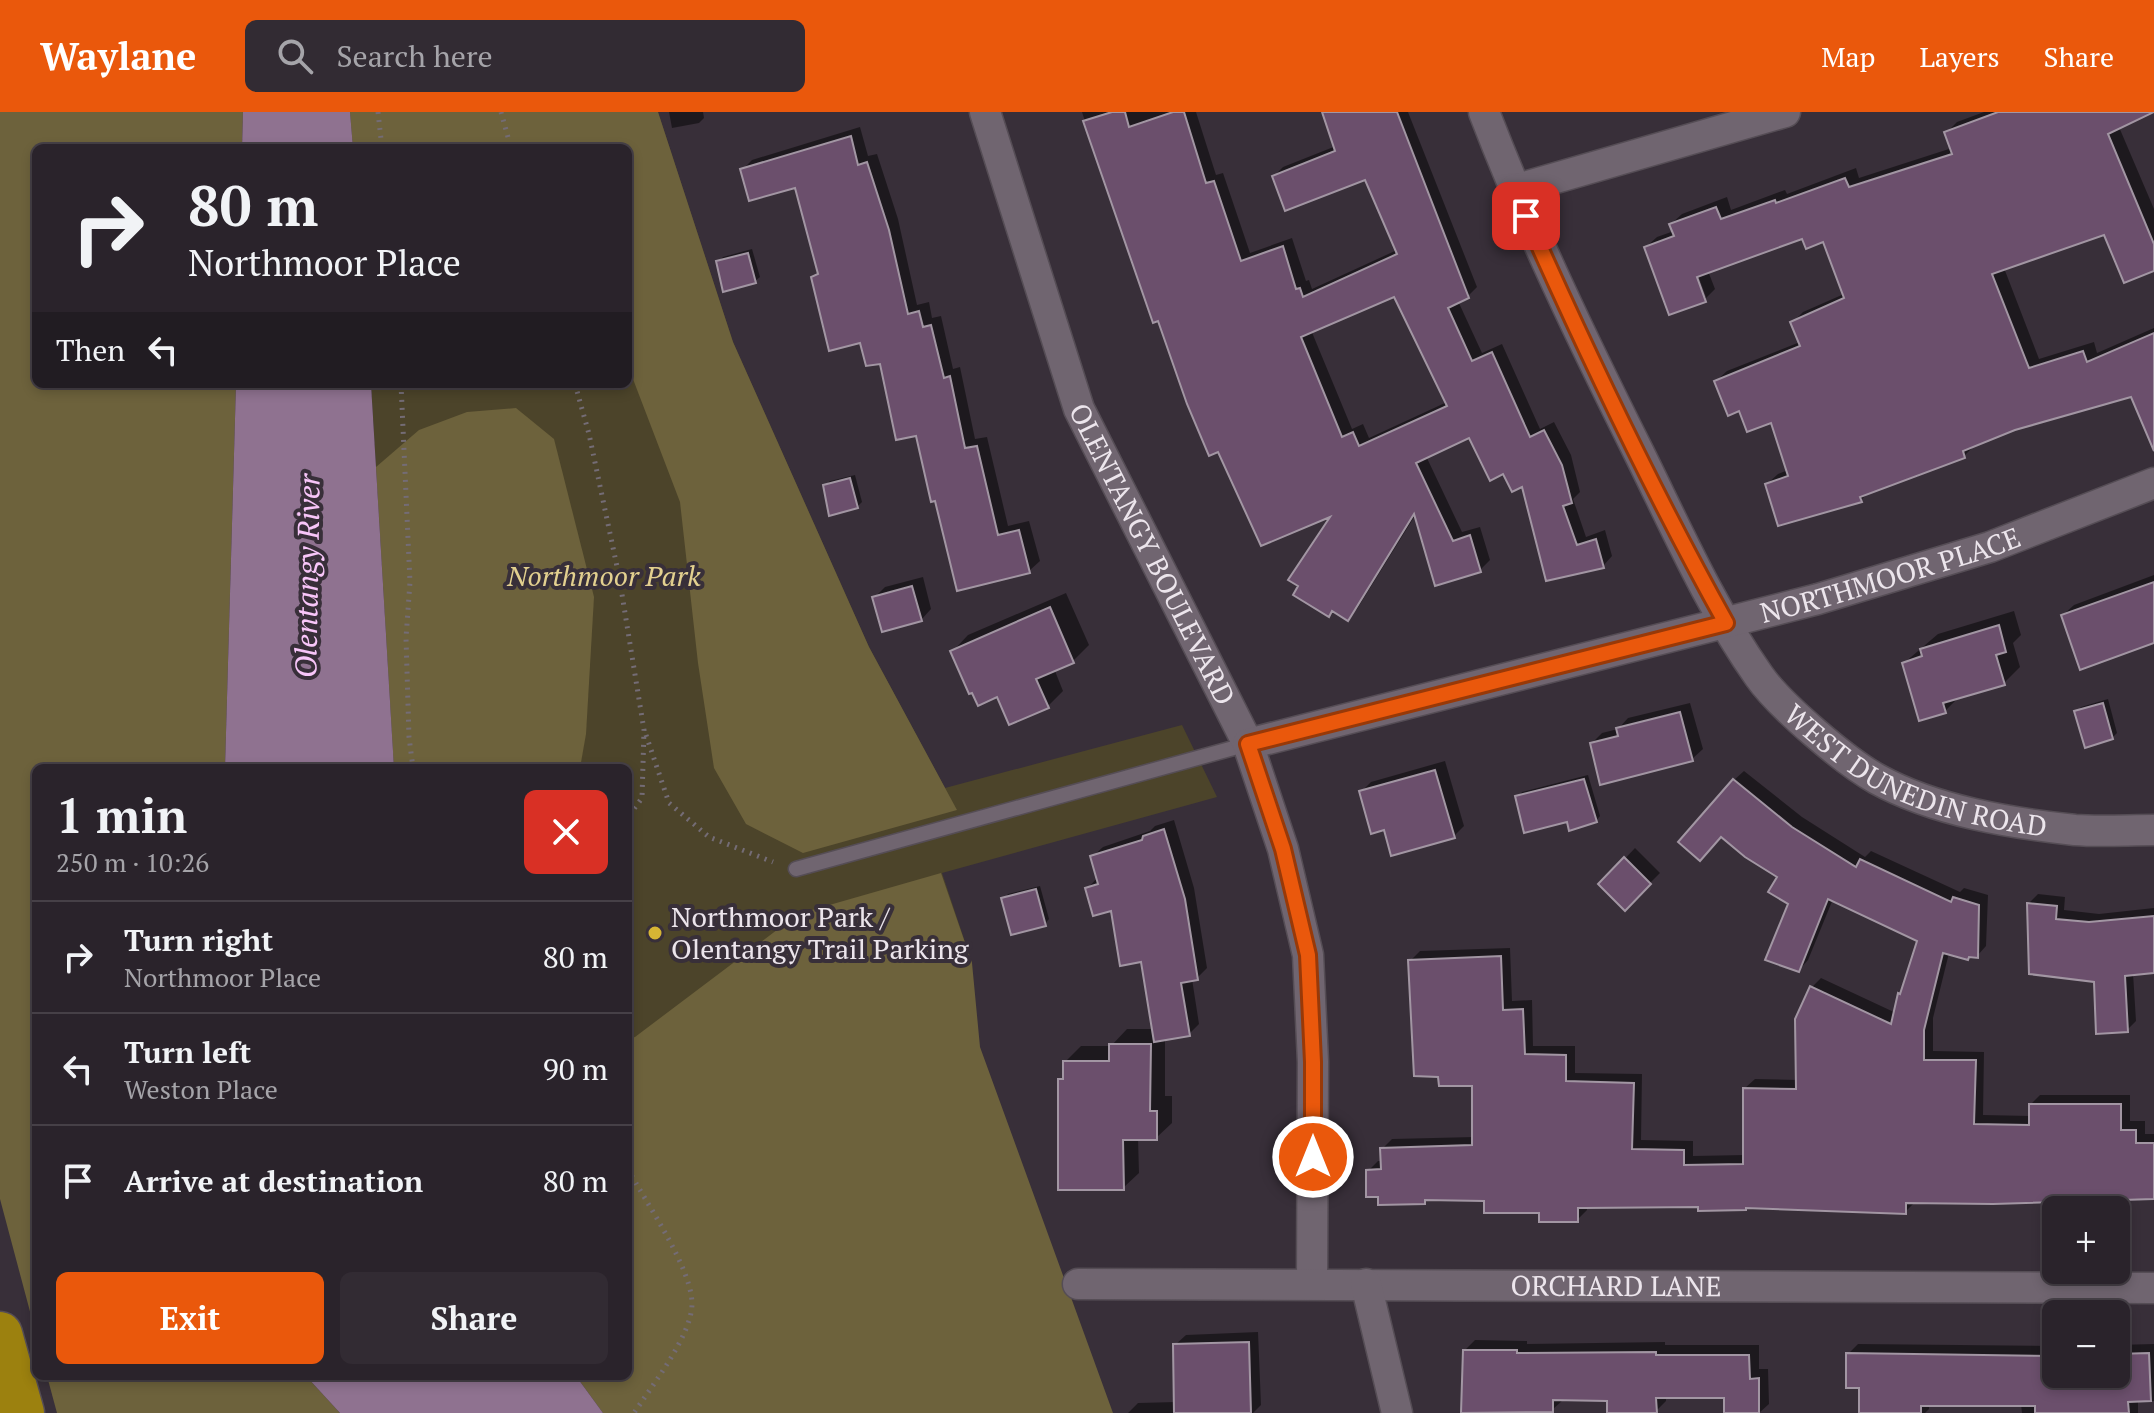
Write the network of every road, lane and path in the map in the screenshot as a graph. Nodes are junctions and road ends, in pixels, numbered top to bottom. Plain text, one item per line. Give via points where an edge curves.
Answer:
1 (378, 112) edge
2 (501, 112) edge
3 (985, 112) edge
4 (1484, 112) edge
5 (1785, 112) edge
6 (382, 144) edge
7 (510, 144) edge
8 (1514, 190) junction
9 (401, 388) edge
10 (576, 388) edge
11 (2154, 483) edge
12 (1726, 623) junction
13 (644, 730) junction
14 (1248, 744) junction
15 (412, 764) edge
16 (632, 812) edge
17 (2154, 830) edge
18 (796, 869) joint
19 (632, 1176) edge
20 (1312, 1283) junction
21 (1078, 1284) dead end
22 (1366, 1284) junction
23 (2154, 1288) edge
24 (0, 1334) edge
25 (22, 1413) edge
26 (634, 1413) edge
27 (1397, 1413) edge

1 - 6 path
2 - 7 path
3 - 14 street, OLENTANGY BOULEVARD via 1079,409
4 - 8 street, WEST DUNEDIN ROAD
5 - 8 street
8 - 12 street, WEST DUNEDIN ROAD
9 - 15 path
10 - 13 path via 619,576
11 - 12 street, NORTHMOOR PLACE via 1990,547
12 - 14 street, NORTHMOOR PLACE
12 - 17 street, WEST DUNEDIN ROAD via 1761,679 1814,732 1877,779 1987,816 2077,830
13 - 16 path via 642,798
13 - 18 path via 669,803 709,837
14 - 18 lane
14 - 20 street, OLENTANGY BOULEVARD via 1283,849 1308,955
19 - 26 path via 688,1278 692,1306 677,1348
20 - 21 street, ORCHARD LANE
20 - 22 street, ORCHARD LANE
22 - 23 street, ORCHARD LANE
22 - 27 street
24 - 25 highway

